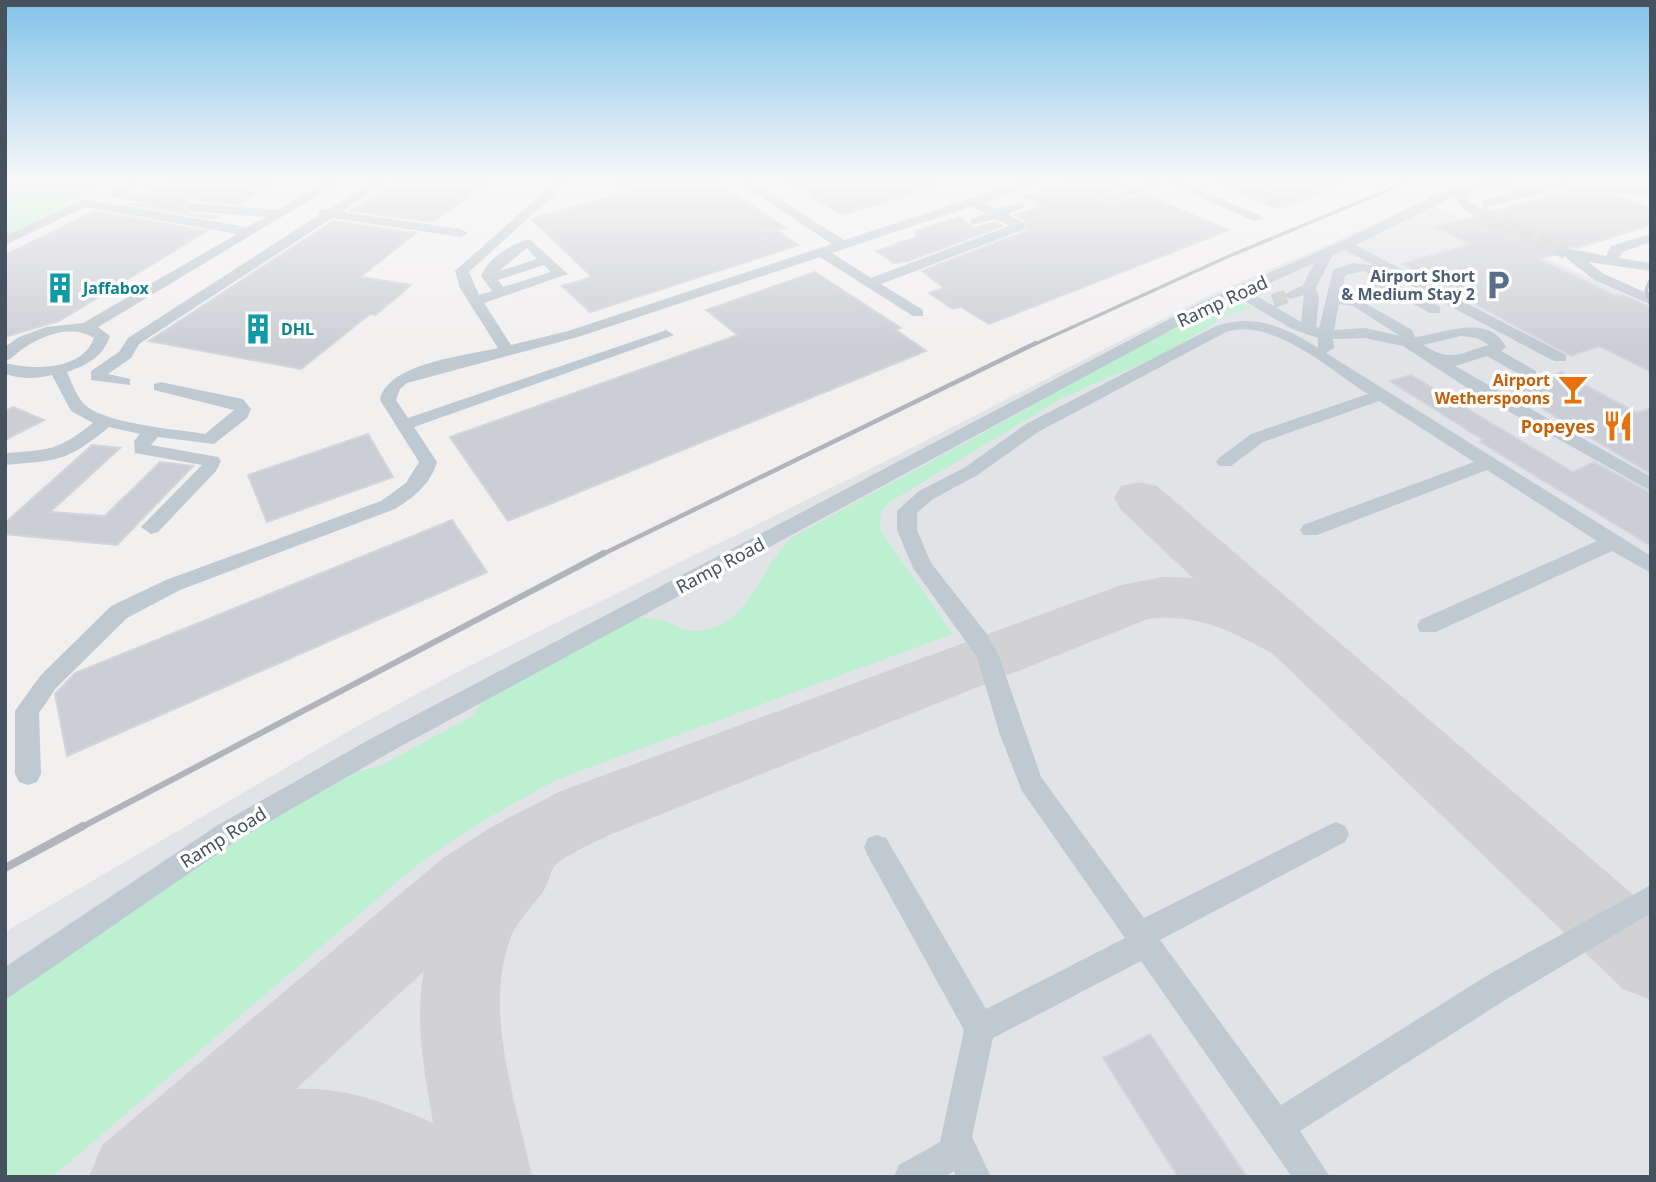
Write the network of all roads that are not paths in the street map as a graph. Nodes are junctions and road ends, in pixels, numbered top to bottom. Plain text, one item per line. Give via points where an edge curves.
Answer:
1 (242, 237) edge
2 (294, 237) edge
3 (500, 237) edge
4 (830, 237) edge
5 (866, 237) edge
6 (991, 237) edge
7 (1360, 237) edge
8 (1651, 238) edge
9 (842, 245) junction
10 (1336, 249) junction
11 (821, 252) junction
12 (1651, 256) edge
13 (547, 260) junction
14 (1611, 261) junction
15 (1651, 267) edge
16 (489, 278) junction
17 (1651, 279) edge
18 (870, 283) junction
19 (1388, 285) junction
20 (1309, 288) junction
21 (1651, 289) edge
22 (150, 291) junction
23 (1240, 292) junction
24 (500, 293) junction
25 (1290, 295) tunnel mouth
26 (197, 299) junction
27 (475, 301) junction
28 (1339, 301) junction
29 (1651, 301) edge
30 (1435, 310) dead end
31 (918, 313) dead end
32 (86, 328) junction
33 (1308, 329) junction
34 (666, 335) dead end
35 (1325, 335) junction
36 (1408, 342) junction
37 (1488, 350) junction
38 (508, 352) junction
39 (1560, 358) dead end
40 (1439, 361) junction
41 (8, 363) edge
42 (1336, 366) junction
43 (58, 369) junction
44 (1530, 374) dead end
45 (124, 382) dead end
46 (160, 387) dead end
47 (1381, 395) junction
48 (107, 420) junction
49 (404, 425) junction
50 (155, 430) junction
51 (5, 459) edge
52 (1225, 462) dead end
53 (1488, 463) junction
54 (1651, 485) edge
55 (151, 527) dead end
56 (1310, 530) dead end
57 (1613, 542) junction
58 (1651, 566) edge
59 (1429, 626) dead end
60 (28, 774) dead end
61 (1336, 834) dead end
62 (877, 847) dead end
63 (1651, 898) edge
64 (1143, 939) junction
65 (5, 985) edge
66 (980, 1028) junction
67 (1277, 1127) junction
68 (967, 1163) edge
69 (911, 1177) edge
70 (1313, 1177) edge

1 - 22 street
2 - 26 street
3 - 27 street via 462,271
4 - 9 street
5 - 9 street
6 - 18 street
7 - 10 street, Ramp Road
8 - 14 street
9 - 11 street
10 - 20 street
10 - 23 street, Ramp Road
10 - 39 street
11 - 18 street
11 - 38 street
12 - 14 street
13 - 16 street
13 - 16 street via 529,243 517,247 493,268
13 - 24 street via 561,274
14 - 15 street
14 - 17 street
14 - 21 street
14 - 29 street via 1571,254 1599,277
16 - 24 street
18 - 31 street
19 - 28 street
19 - 28 street via 1391,283 1378,272 1348,266 1338,273
19 - 30 street
20 - 25 street
20 - 33 street
22 - 26 street
22 - 32 street
23 - 33 street via 1268,303
23 - 65 street, Ramp Road via 1178,320 300,789 153,881
24 - 27 street
26 - 45 street via 134,341 125,355 97,374
27 - 38 street
28 - 35 street
28 - 36 street via 1358,303 1407,333
32 - 41 street via 49,332
32 - 43 street via 102,336 99,348
33 - 35 street
34 - 49 street
35 - 36 street via 1365,333
35 - 42 street via 1326,354
36 - 37 street via 1468,329 1494,341 1497,347
36 - 40 street
37 - 40 street via 1456,361
37 - 44 street
38 - 49 street via 395,382 388,400
40 - 54 street
41 - 43 street
42 - 47 street
42 - 64 street via 1284,333 1262,324 1234,324 1032,428 907,511 910,548 989,657 1031,783
43 - 48 street via 69,397 83,413
46 - 50 street via 237,403 243,409 208,440
47 - 52 street via 1257,438
47 - 53 street
48 - 50 street
48 - 51 street via 71,449 55,455
49 - 60 street via 428,462 424,477 410,492 388,505 173,584 119,612 48,682 27,711
50 - 55 street via 141,449 212,461
53 - 56 street
53 - 57 street
57 - 58 street
57 - 59 street
61 - 64 street
62 - 66 street
63 - 67 street via 1499,986
64 - 66 street
64 - 67 street
66 - 68 street via 955,1138
67 - 70 street
68 - 69 street

